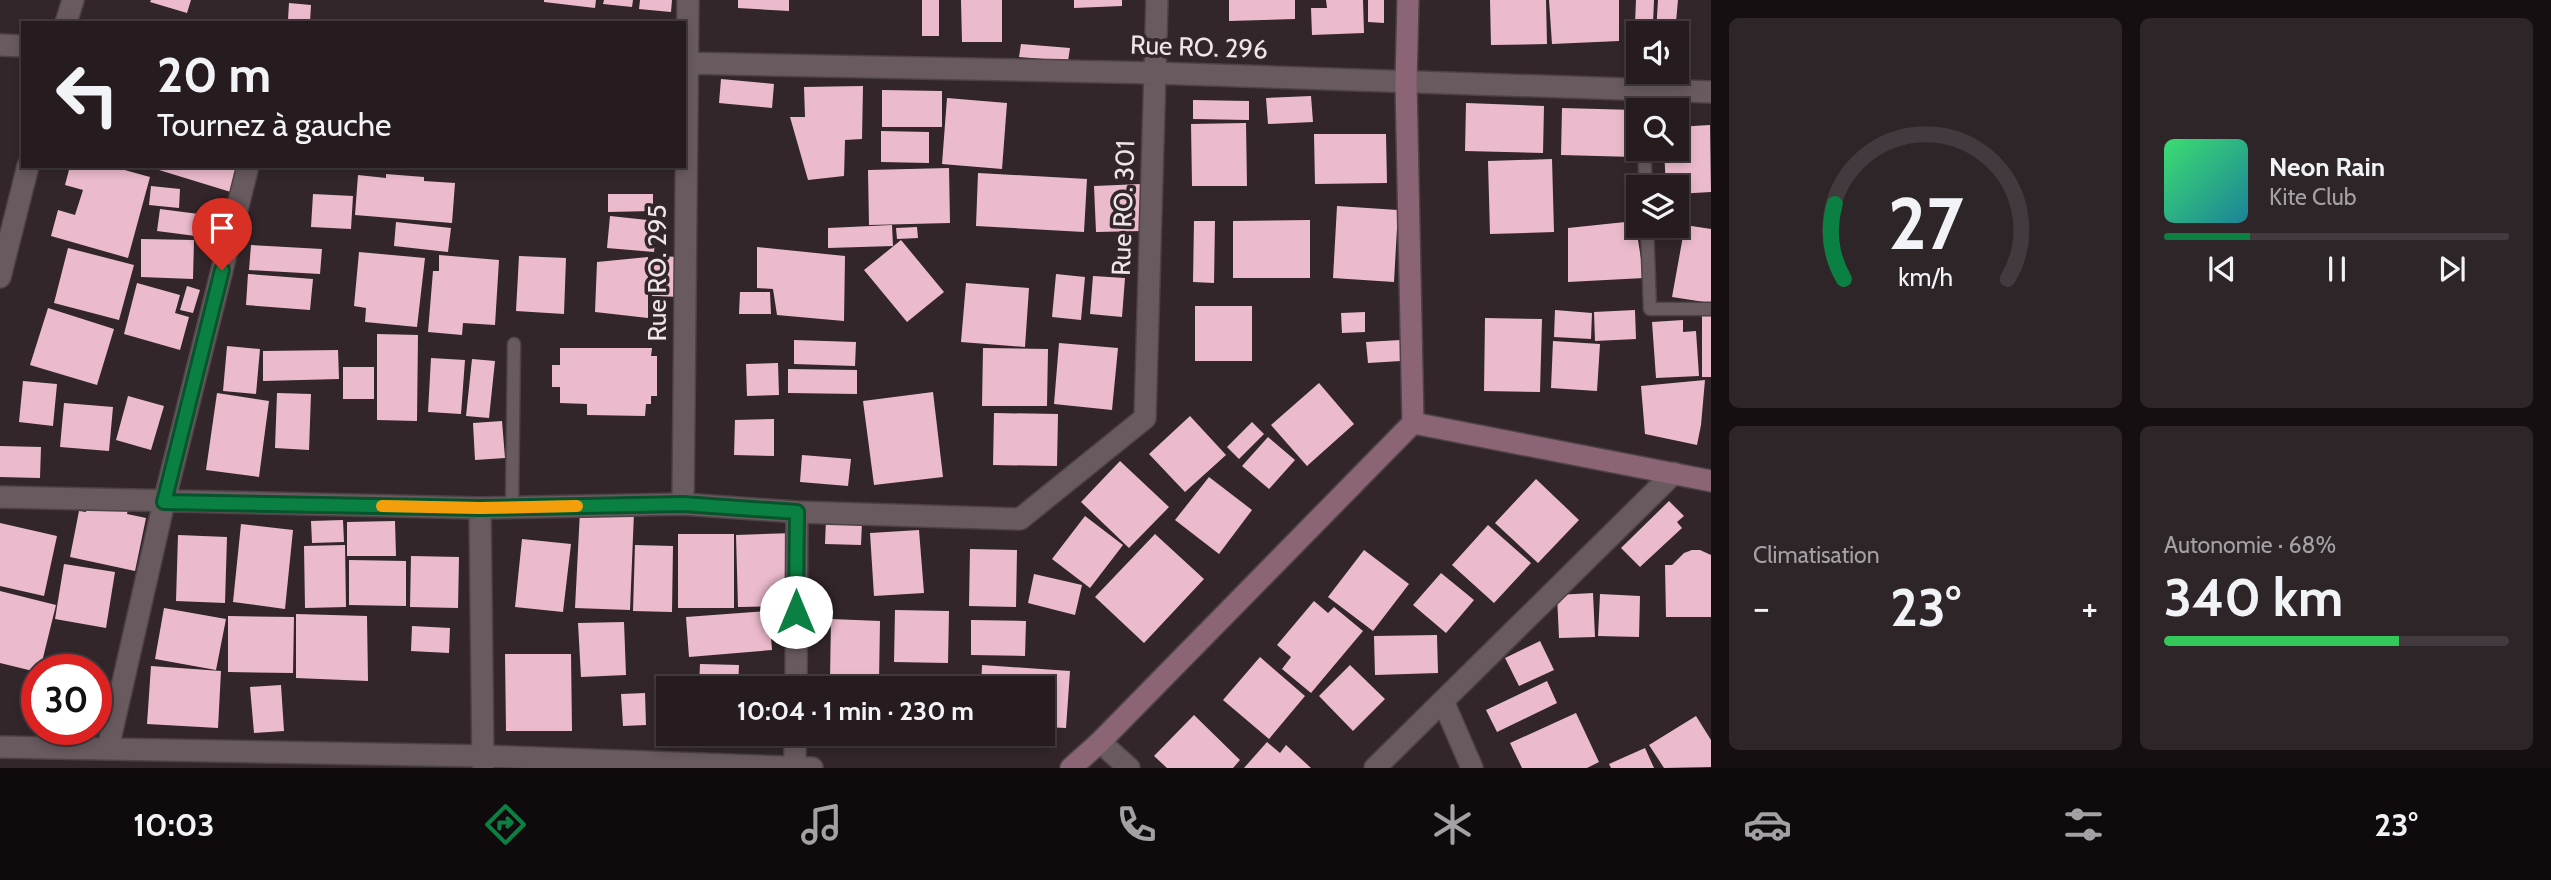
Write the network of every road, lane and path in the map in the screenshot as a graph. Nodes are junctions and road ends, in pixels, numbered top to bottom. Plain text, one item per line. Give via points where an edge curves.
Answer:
1 (73, 0) edge
2 (688, 0) edge
3 (1157, 0) edge
4 (1408, 0) edge
5 (67, 21) edge
6 (686, 42) edge
7 (0, 45) edge
8 (21, 46) edge
9 (686, 63) edge
10 (1156, 73) junction
11 (1406, 82) junction
12 (1711, 92) edge
13 (1660, 98) edge
14 (1626, 99) edge
15 (27, 168) edge
16 (248, 168) edge
17 (685, 168) edge
18 (1647, 238) edge
19 (0, 277) edge
20 (1711, 309) edge
21 (514, 344) dead end
22 (1413, 423) junction
23 (1674, 473) junction
24 (1711, 481) edge
25 (0, 496) edge
26 (164, 502) junction
27 (683, 504) junction
28 (512, 507) junction
29 (480, 508) junction
30 (797, 512) junction
31 (796, 676) edge
32 (1443, 701) junction
33 (1100, 742) junction
34 (796, 746) edge
35 (0, 747) edge
36 (108, 748) junction
37 (483, 762) edge
38 (795, 767) edge
39 (812, 768) edge
40 (1072, 768) edge
41 (1129, 768) edge
42 (1375, 768) edge
43 (1472, 768) edge

1 - 5 street
2 - 6 street, Rue RO. 295
3 - 10 street, Rue RO. 301
4 - 11 street
7 - 8 street
9 - 10 street, Rue RO. 296
10 - 11 street, Rue RO. 296
10 - 30 street, Rue RO. 301 via 1144,418 1020,519
11 - 14 street, Rue RO. 296
11 - 22 street
12 - 13 street, Rue RO. 296
15 - 19 street
16 - 26 street
17 - 27 street, Rue RO. 295
18 - 20 lane via 1650,309
21 - 28 lane
22 - 23 street
22 - 33 street
23 - 24 street
23 - 32 street
25 - 26 street
26 - 29 street
26 - 36 street
27 - 28 street
27 - 30 street
28 - 29 street
29 - 37 street
30 - 31 street
32 - 42 street
32 - 43 street
33 - 40 street
33 - 41 street
34 - 38 street
35 - 36 street
36 - 37 street
37 - 38 street
38 - 39 street

